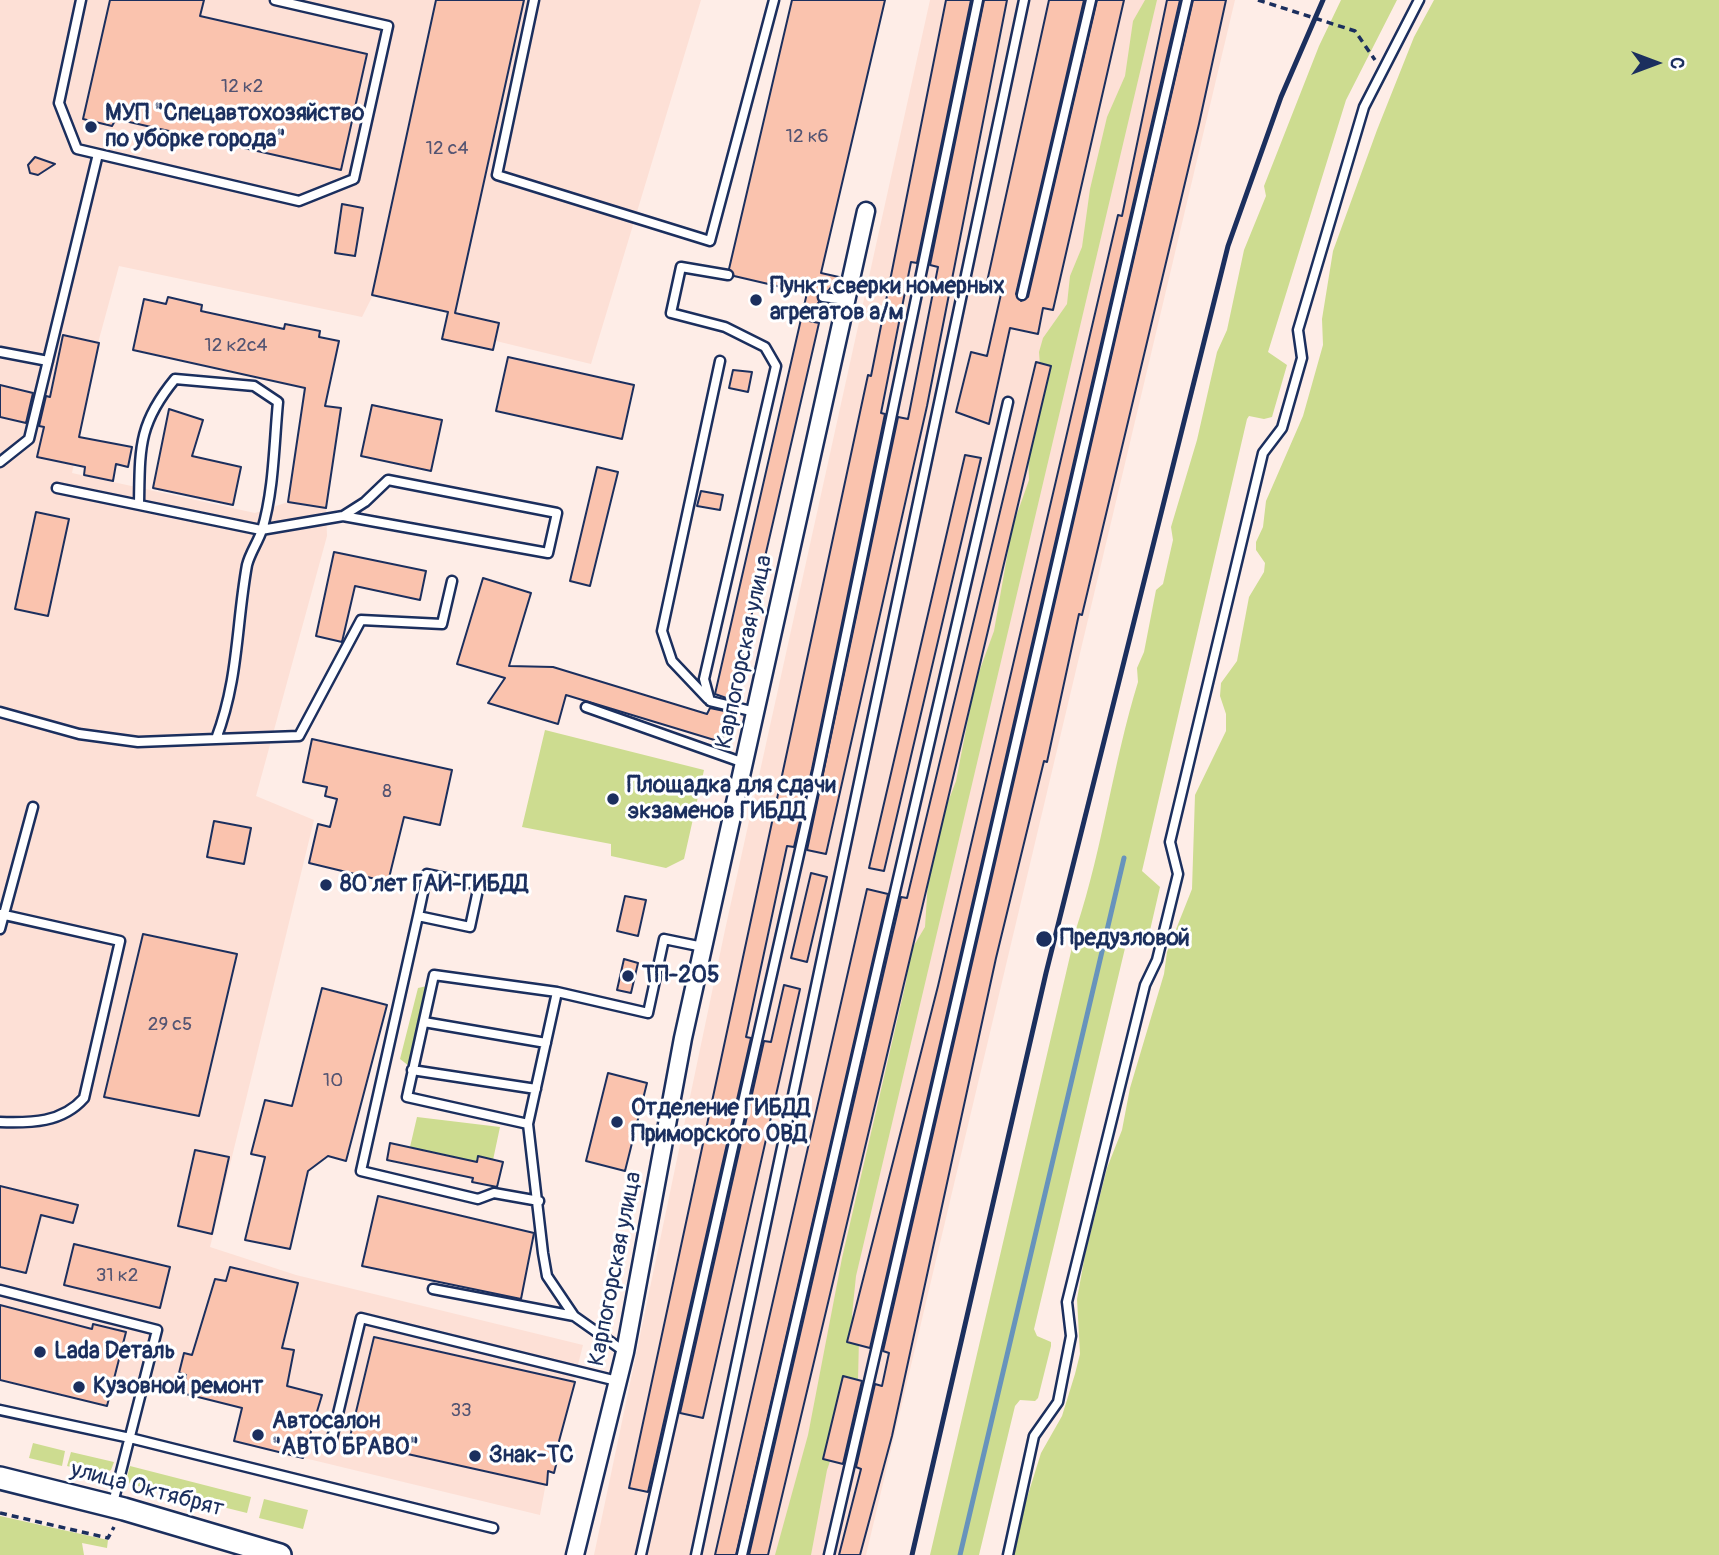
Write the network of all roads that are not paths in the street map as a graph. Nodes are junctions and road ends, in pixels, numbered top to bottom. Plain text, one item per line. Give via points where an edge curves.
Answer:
1 (81, 0) edge
2 (275, 0) edge
3 (534, 0) edge
4 (774, 0) edge
5 (978, 0) edge
6 (1024, 0) edge
7 (1091, 0) edge
8 (1187, 0) edge
9 (1419, 0) edge
10 (98, 154) junction
11 (866, 211) dead end
12 (728, 275) dead end
13 (1023, 295) dead end
14 (823, 297) dead end
15 (847, 300) junction
16 (0, 352) edge
17 (48, 361) junction
18 (720, 361) dead end
19 (1009, 402) dead end
20 (0, 462) edge
21 (57, 488) dead end
22 (139, 504) junction
23 (343, 516) junction
24 (261, 530) junction
25 (452, 581) dead end
26 (710, 701) junction
27 (586, 707) dead end
28 (0, 712) edge
29 (755, 712) junction
30 (216, 739) junction
31 (744, 763) junction
32 (33, 807) dead end
33 (2, 914) edge
34 (418, 916) junction
35 (0, 929) edge
36 (703, 947) junction
37 (557, 992) junction
38 (424, 1022) junction
39 (546, 1043) junction
40 (412, 1070) junction
41 (536, 1089) junction
42 (0, 1122) edge
43 (528, 1124) junction
44 (539, 1201) junction
45 (433, 1289) dead end
46 (0, 1290) edge
47 (574, 1316) junction
48 (625, 1352) junction
49 (617, 1381) junction
50 (0, 1410) edge
51 (130, 1438) junction
52 (330, 1447) dead end
53 (0, 1478) edge
54 (118, 1508) junction
55 (494, 1528) dead end
56 (280, 1555) edge
57 (575, 1555) edge
58 (641, 1555) edge
59 (696, 1555) edge
60 (742, 1555) edge
61 (828, 1555) edge
62 (1008, 1555) edge

1 - 10 lane via 59,103 77,149
2 - 10 lane via 388,26 354,179 299,201
3 - 4 lane via 497,175 710,241
5 - 58 lane via 818,770
6 - 59 lane
7 - 13 lane
8 - 61 lane
9 - 62 lane via 1364,107 1298,330 1301,358 1282,428 1263,453 1170,842 1178,874 1157,960 1145,985 1067,1302 1071,1336 1058,1402 1034,1436
10 - 17 lane
11 - 15 street, Карпогорская улица
12 - 26 lane via 681,267 671,313 725,327 765,346 776,366 704,679
14 - 15 lane
15 - 29 street, Карпогорская улица
16 - 17 lane
17 - 20 lane via 29,439
18 - 26 lane via 662,631 672,661
19 - 60 lane
21 - 22 lane
22 - 24 lane
22 - 24 lane via 147,418 174,379 254,386 278,402
23 - 23 lane via 548,553 557,513 388,480
23 - 24 lane
24 - 30 lane via 248,562 237,666
25 - 30 lane via 442,624 361,620 299,736
26 - 29 lane
27 - 31 lane
28 - 30 lane via 79,734 138,742
29 - 31 street, Карпогорская улица
31 - 36 street, Карпогорская улица
32 - 33 lane
33 - 35 lane
33 - 42 lane via 120,941 84,1098 74,1110 37,1123
34 - 34 lane via 427,874 479,885 470,927
34 - 44 lane via 361,1171 478,1199 494,1193
36 - 37 lane via 664,939 648,1013
36 - 48 street, Карпогорская улица
37 - 38 lane via 434,975
37 - 39 lane
38 - 39 lane
38 - 40 lane
39 - 41 lane
40 - 41 lane
40 - 43 lane via 407,1097
41 - 43 lane
43 - 44 lane
44 - 47 lane via 547,1276
45 - 47 lane
46 - 51 lane via 157,1329
47 - 48 lane
48 - 49 street, Карпогорская улица
49 - 52 lane via 360,1318
49 - 57 street, Карпогорская улица
50 - 51 lane
51 - 54 lane
51 - 55 lane
53 - 54 street, улица Октябрят
54 - 56 street, улица Октябрят

